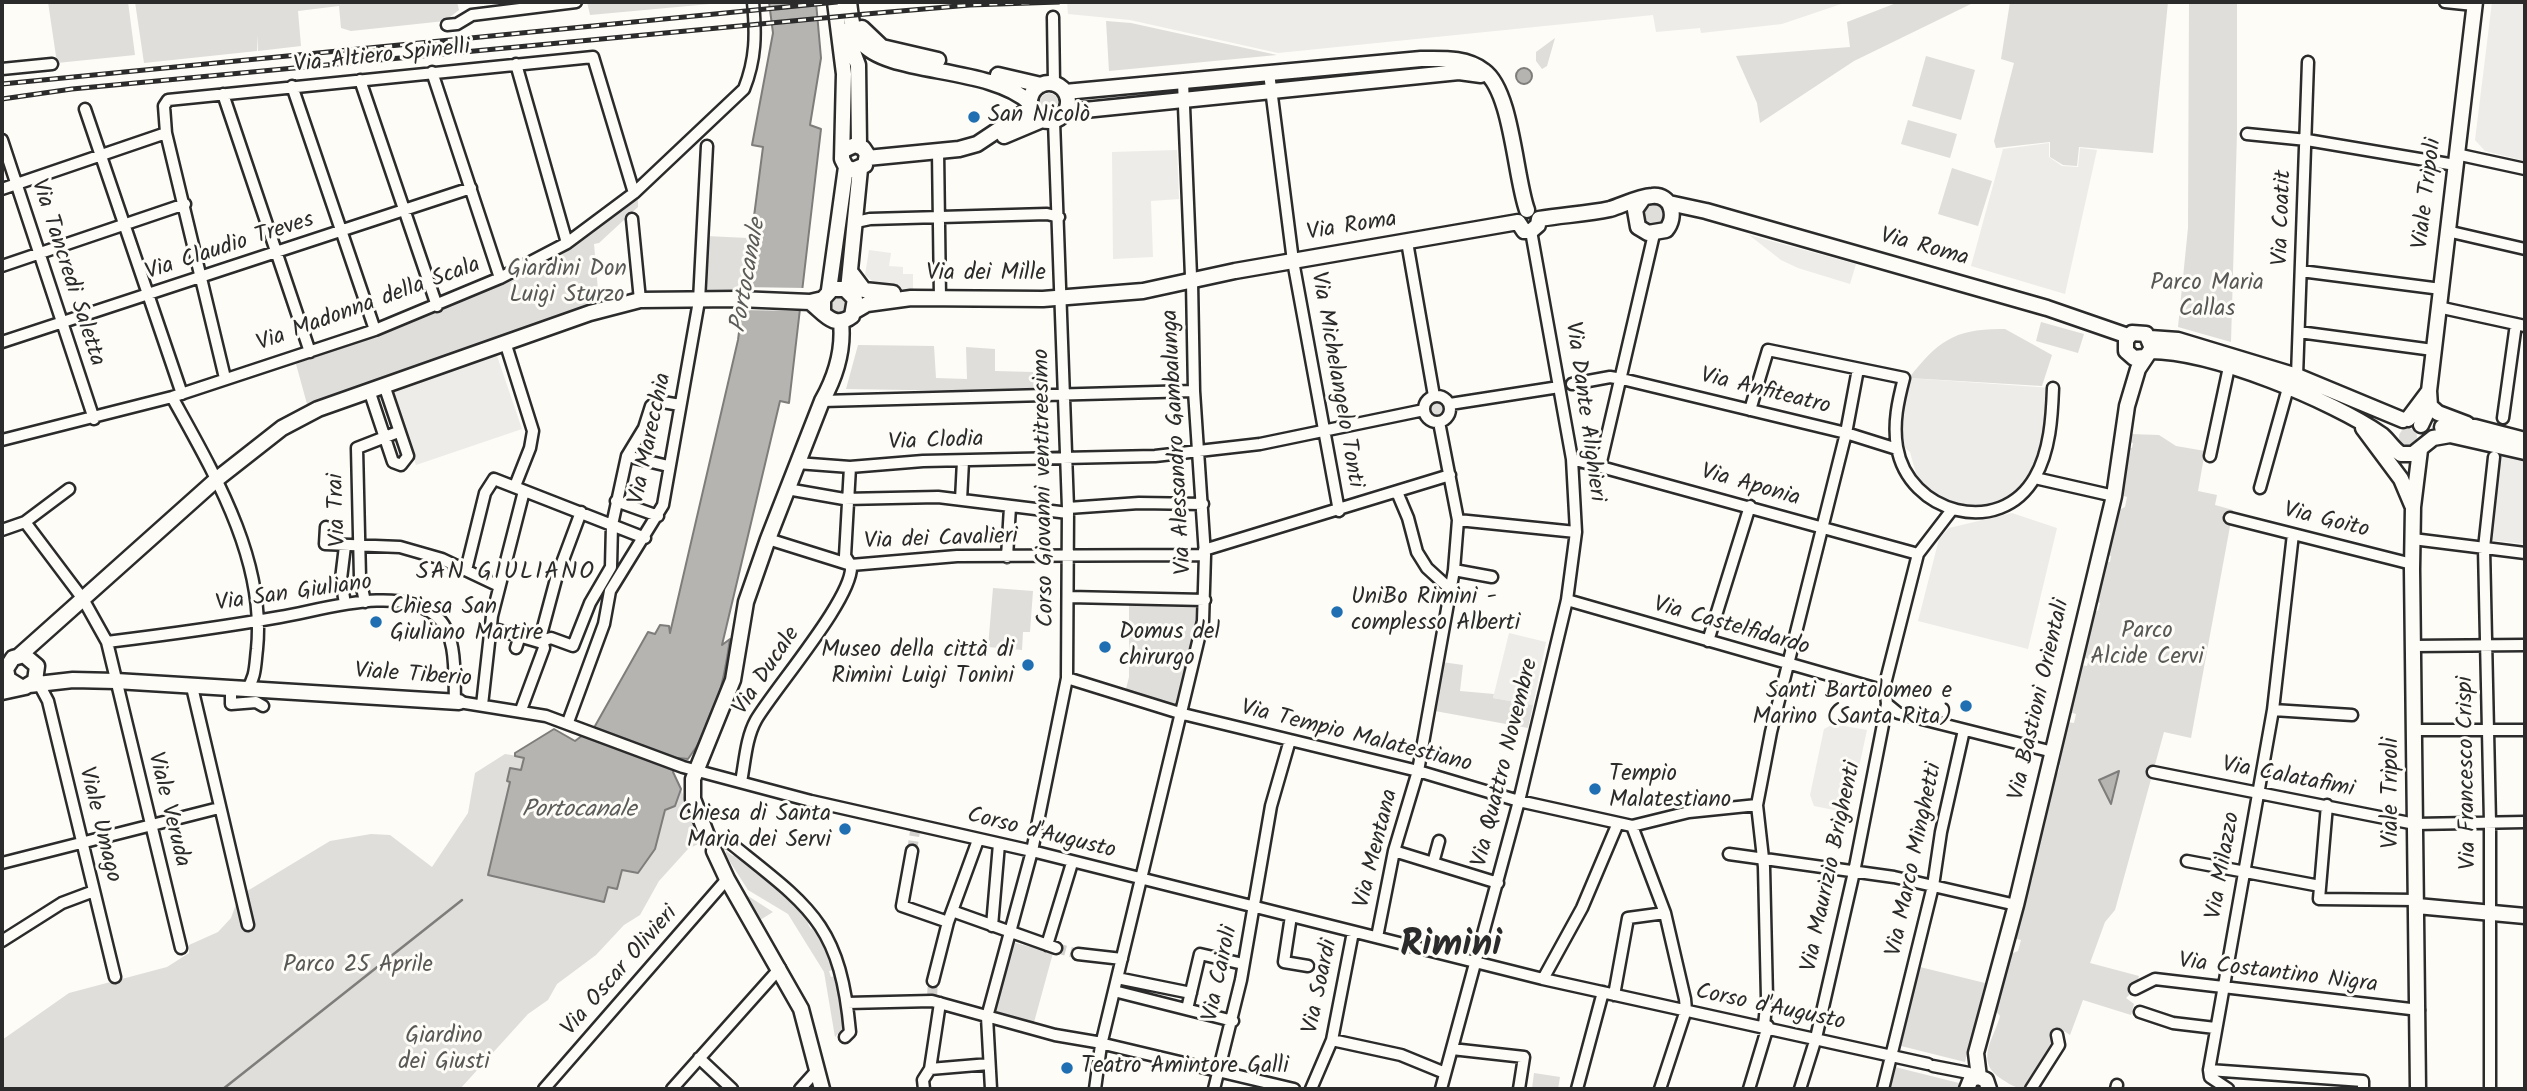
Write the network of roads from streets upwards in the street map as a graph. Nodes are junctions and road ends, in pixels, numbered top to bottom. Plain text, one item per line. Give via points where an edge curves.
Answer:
1 (576, 2) edge
2 (753, 2) edge
3 (838, 2) edge
4 (849, 2) edge
5 (858, 2) edge
6 (2445, 2) edge
7 (2475, 4) edge
8 (1053, 18) dead end
9 (447, 25) dead end
10 (877, 56) junction
11 (2308, 62) dead end
12 (52, 64) dead end
13 (516, 64) junction
14 (2, 69) edge
15 (432, 72) junction
16 (1269, 73) junction
17 (859, 74) junction
18 (360, 80) junction
19 (1183, 82) junction
20 (1005, 85) junction
21 (292, 86) junction
22 (1053, 87) junction
23 (1270, 90) junction
24 (1499, 91) junction
25 (223, 93) junction
26 (1184, 99) junction
27 (1031, 105) junction
28 (85, 109) dead end
29 (1053, 117) junction
30 (1008, 126) junction
31 (699, 132) junction
32 (166, 133) junction
33 (2247, 134) dead end
34 (989, 139) junction
35 (2, 140) edge
36 (2307, 140) junction
37 (859, 145) junction
38 (844, 150) junction
39 (937, 151) junction
40 (101, 155) junction
41 (2456, 159) junction
42 (858, 165) junction
43 (2525, 169) edge
44 (16, 185) junction
45 (471, 188) junction
46 (2, 190) edge
47 (634, 193) junction
48 (1642, 200) junction
49 (1669, 203) junction
50 (185, 204) junction
51 (405, 209) junction
52 (1608, 209) junction
53 (1706, 211) junction
54 (938, 217) junction
55 (1059, 217) junction
56 (632, 219) dead end
57 (1672, 220) junction
58 (1529, 221) junction
59 (856, 222) junction
60 (1636, 222) junction
61 (125, 225) junction
62 (2447, 231) junction
63 (341, 232) junction
64 (1654, 234) junction
65 (1408, 242) junction
66 (567, 243) junction
67 (2525, 249) edge
68 (276, 250) junction
69 (40, 254) junction
70 (1293, 261) junction
71 (2, 266) edge
72 (2301, 271) junction
73 (852, 274) junction
74 (200, 277) junction
75 (500, 278) junction
76 (1191, 279) junction
77 (2441, 289) junction
78 (851, 292) junction
79 (149, 295) junction
80 (1061, 297) junction
81 (911, 298) junction
82 (940, 298) junction
83 (640, 300) junction
84 (699, 301) junction
85 (821, 301) junction
86 (438, 306) junction
87 (2438, 307) junction
88 (855, 311) junction
89 (62, 322) junction
90 (841, 322) junction
91 (2520, 325) edge
92 (375, 330) junction
93 (2299, 332) junction
94 (2128, 336) junction
95 (2, 342) edge
96 (505, 342) junction
97 (2148, 349) junction
98 (2433, 350) junction
99 (310, 352) junction
100 (2229, 367) junction
101 (1858, 369) junction
102 (225, 378) junction
103 (1622, 379) junction
104 (2293, 382) junction
105 (1572, 384) dead end
106 (384, 385) junction
107 (1559, 387) junction
108 (2053, 388) dead end
109 (369, 390) junction
110 (1194, 391) junction
111 (2429, 391) junction
112 (177, 395) junction
113 (1063, 396) junction
114 (1434, 396) junction
115 (822, 401) junction
116 (1450, 404) junction
117 (680, 405) junction
118 (2430, 406) junction
119 (1424, 410) junction
120 (1750, 410) junction
121 (2503, 418) dead end
122 (94, 419) junction
123 (1439, 422) junction
124 (2360, 424) junction
125 (2414, 424) junction
126 (2474, 427) junction
127 (1326, 430) junction
128 (398, 432) junction
129 (1846, 433) junction
130 (384, 437) junction
131 (2, 440) edge
132 (2525, 440) edge
133 (2422, 448) junction
134 (1897, 449) junction
135 (2396, 449) junction
136 (1198, 452) junction
137 (2525, 452) edge
138 (627, 456) junction
139 (2210, 456) dead end
140 (2494, 457) dead end
141 (802, 459) junction
142 (1066, 459) junction
143 (1572, 459) junction
144 (963, 461) junction
145 (668, 466) junction
146 (1600, 466) junction
147 (850, 467) junction
148 (1450, 475) junction
149 (2035, 478) junction
150 (217, 479) junction
151 (69, 488) dead end
152 (519, 488) junction
153 (2260, 488) dead end
154 (787, 489) junction
155 (1397, 492) junction
156 (2114, 496) junction
157 (847, 498) junction
158 (961, 500) junction
159 (616, 501) junction
160 (2414, 502) junction
161 (1203, 504) junction
162 (1750, 506) junction
163 (1010, 507) junction
164 (1068, 510) junction
165 (1339, 511) junction
166 (1951, 511) junction
167 (581, 512) junction
168 (658, 516) junction
169 (2230, 518) dead end
170 (1458, 520) junction
171 (25, 522) junction
172 (612, 525) junction
173 (326, 527) dead end
174 (1822, 527) junction
175 (2, 530) edge
176 (1576, 532) junction
177 (2293, 534) junction
178 (645, 538) junction
179 (768, 539) junction
180 (2413, 540) junction
181 (345, 546) junction
182 (359, 546) junction
183 (2484, 548) junction
184 (1205, 553) junction
185 (2525, 553) edge
186 (1918, 554) junction
187 (1007, 556) junction
188 (1068, 556) junction
189 (2412, 564) junction
190 (851, 565) junction
191 (1454, 569) junction
192 (466, 570) junction
193 (1492, 577) dead end
194 (609, 582) junction
195 (499, 586) junction
196 (1450, 589) junction
197 (1069, 597) junction
198 (83, 599) junction
199 (1205, 600) junction
200 (1567, 600) junction
201 (365, 602) junction
202 (345, 604) junction
203 (260, 619) junction
204 (582, 624) junction
205 (491, 628) junction
206 (601, 631) junction
207 (42, 635) junction
208 (520, 636) junction
209 (544, 641) junction
210 (1708, 641) junction
211 (107, 642) junction
212 (2525, 645) edge
213 (2412, 646) junction
214 (2486, 646) junction
215 (516, 649) dead end
216 (8, 661) edge
217 (36, 665) junction
218 (1790, 665) junction
219 (1067, 678) junction
220 (55, 681) junction
221 (116, 681) junction
222 (30, 686) junction
223 (192, 687) junction
224 (246, 690) junction
225 (2, 692) edge
226 (231, 693) dead end
227 (1886, 697) junction
228 (457, 702) junction
229 (482, 705) junction
230 (263, 706) dead end
231 (521, 710) junction
232 (2273, 710) junction
233 (1183, 713) junction
234 (2352, 715) dead end
235 (568, 722) junction
236 (1964, 730) junction
237 (2415, 730) junction
238 (2488, 730) junction
239 (2525, 730) edge
240 (1290, 740) junction
241 (2053, 752) junction
242 (696, 770) junction
243 (1418, 772) junction
244 (2154, 772) dead end
245 (741, 782) junction
246 (2258, 794) junction
247 (1519, 801) junction
248 (1757, 805) junction
249 (2327, 805) junction
250 (219, 808) junction
251 (2490, 822) junction
252 (2525, 822) edge
253 (1618, 823) junction
254 (2415, 824) junction
255 (150, 826) junction
256 (1632, 826) junction
257 (978, 840) junction
258 (1439, 841) dead end
259 (81, 843) junction
260 (713, 843) junction
261 (999, 844) junction
262 (912, 851) tunnel mouth
263 (1032, 851) junction
264 (1394, 851) junction
265 (1729, 854) dead end
266 (1763, 858) junction
267 (2187, 861) dead end
268 (2, 863) edge
269 (1072, 863) junction
270 (1433, 863) junction
271 (1854, 872) junction
272 (2244, 872) junction
273 (727, 879) junction
274 (1140, 879) junction
275 (1498, 883) junction
276 (1933, 886) junction
277 (2320, 886) junction
278 (94, 891) junction
279 (2417, 903) junction
280 (2016, 905) junction
281 (1256, 907) junction
282 (952, 911) junction
283 (1665, 913) junction
284 (2490, 913) junction
285 (1292, 916) junction
286 (2525, 916) edge
287 (948, 922) junction
288 (248, 925) dead end
289 (992, 926) junction
290 (1353, 932) junction
291 (1008, 933) junction
292 (1377, 937) junction
293 (2, 941) edge
294 (181, 948) dead end
295 (1079, 955) tunnel mouth
296 (1122, 959) junction
297 (1474, 960) junction
298 (1243, 964) junction
299 (1308, 966) dead end
300 (780, 968) junction
301 (115, 976) dead end
302 (1122, 979) dead end
303 (1543, 979) junction
304 (933, 981) tunnel mouth
305 (2223, 988) junction
306 (2134, 989) dead end
307 (1118, 992) dead end
308 (1191, 993) junction
309 (1608, 994) junction
310 (937, 1001) junction
311 (847, 1003) junction
312 (1187, 1009) junction
313 (1686, 1010) junction
314 (2419, 1010) junction
315 (2140, 1012) dead end
316 (987, 1017) junction
317 (1233, 1021) junction
318 (1766, 1026) junction
319 (2215, 1028) junction
320 (2057, 1035) dead end
321 (845, 1037) dead end
322 (1816, 1038) junction
323 (1332, 1040) junction
324 (1102, 1044) junction
325 (1452, 1049) junction
326 (1891, 1056) junction
327 (699, 1058) junction
328 (989, 1064) junction
329 (818, 1069) junction
330 (930, 1069) junction
331 (2208, 1070) junction
332 (1218, 1071) junction
333 (1446, 1073) junction
334 (1984, 1083) edge
335 (544, 1089) edge
336 (672, 1089) edge
337 (732, 1089) edge
338 (800, 1089) edge
339 (822, 1089) edge
340 (924, 1089) edge
341 (991, 1089) edge
342 (1095, 1089) edge
343 (1214, 1089) edge
344 (1294, 1089) edge
345 (1311, 1089) edge
346 (1441, 1089) edge
347 (1519, 1089) edge
348 (1577, 1089) edge
349 (1660, 1089) edge
350 (1749, 1089) edge
351 (1800, 1089) edge
352 (1882, 1089) edge
353 (1967, 1089) edge
354 (2031, 1089) edge
355 (2228, 1089) edge
356 (2363, 1089) edge
357 (2418, 1089) edge
358 (2490, 1089) edge

1 - 9 street via 472,15
2 - 31 street, Via Madonna della Scala via 756,44 744,89
3 - 17 street
3 - 38 street
4 - 10 street via 857,37
5 - 22 street via 863,31 882,47
6 - 7 street
7 - 41 street, Viale Tripoli
8 - 22 street
10 - 17 street via 862,65
10 - 20 street
11 - 36 street, Via Coatit
12 - 14 street
13 - 15 street, Via Altiero Spinelli
13 - 47 street, Via Altiero Spinelli via 593,57
13 - 66 street
15 - 18 street, Via Altiero Spinelli
15 - 45 street
16 - 19 street
16 - 23 street, Via Michelangelo Tonti
16 - 24 street via 1445,59 1467,62 1486,72
17 - 37 street
18 - 21 street, Via Altiero Spinelli
18 - 51 street
19 - 22 street
19 - 26 street, Via Alessandro Gambalunga
20 - 27 street
20 - 30 street via 1017,105
21 - 25 street, Via Altiero Spinelli
21 - 63 street
22 - 27 street via 1032,93
22 - 29 street via 1068,102
23 - 24 street via 1470,72 1481,75
23 - 26 street
23 - 70 street, Via Michelangelo Tonti
24 - 58 street, Via Dante Alighieri
25 - 32 street, Via Altiero Spinelli via 168,100 164,106
25 - 68 street
26 - 29 street
26 - 76 street, Via Alessandro Gambalunga
27 - 29 street
27 - 30 street
28 - 40 street
29 - 34 street
29 - 55 street, Corso Giovanni ventitreesimo
30 - 34 street
31 - 47 street, Via Madonna della Scala
31 - 84 street, Via Marecchia via 706,145
32 - 40 street
32 - 50 street
33 - 36 street
34 - 39 street
35 - 44 street, Via Tancredi Saletta
36 - 41 street
36 - 72 street, Via Coatit
37 - 38 street
37 - 42 street via 866,150
38 - 42 street via 842,159
39 - 42 street
39 - 54 street
40 - 44 street
40 - 61 street
41 - 43 street via 2477,158
41 - 62 street, Viale Tripoli
42 - 59 street
42 - 85 street
44 - 46 street
44 - 69 street, Via Tancredi Saletta
45 - 51 street, Via Claudio Treves
45 - 75 street
47 - 66 street, Via Madonna della Scala
48 - 49 street via 1653,195
48 - 52 street, Via Roma
48 - 60 street via 1635,209
49 - 53 street, Via Roma
49 - 57 street
50 - 61 street
50 - 74 street
51 - 63 street, Via Claudio Treves
51 - 86 street
52 - 58 street, Via Roma
52 - 60 street via 1626,213
53 - 57 street
53 - 94 street, Via Roma via 2047,307
54 - 55 street
54 - 59 street
54 - 82 street
55 - 80 street, Corso Giovanni ventitreesimo
56 - 83 street
57 - 64 street via 1665,230
58 - 65 street, Via Roma
58 - 107 street, Via Dante Alighieri
59 - 73 street
60 - 64 street via 1643,231
61 - 69 street
61 - 79 street
62 - 67 street
62 - 77 street, Viale Tripoli
63 - 68 street, Via Claudio Treves
63 - 92 street
64 - 103 street
65 - 70 street, Via Roma
65 - 114 street
66 - 75 street, Via Madonna della Scala
68 - 74 street, Via Claudio Treves
68 - 99 street
69 - 71 street
69 - 89 street, Via Tancredi Saletta
70 - 76 street, Via Roma via 1217,270
70 - 127 street, Via Michelangelo Tonti
72 - 77 street
72 - 93 street, Via Coatit
73 - 78 street
73 - 81 street, Via dei Mille via 869,292
74 - 79 street, Via Claudio Treves
74 - 102 street
75 - 86 street, Via Madonna della Scala
76 - 80 street, Via Roma via 1125,292
76 - 110 street, Via Alessandro Gambalunga
77 - 87 street, Viale Tripoli
78 - 81 street, Via dei Mille
78 - 85 street via 839,287
78 - 88 street
79 - 89 street, Via Claudio Treves
79 - 112 street
80 - 82 street, Via dei Mille
80 - 113 street, Corso Giovanni ventitreesimo
81 - 82 street, Via dei Mille
81 - 88 street, Via dei Mille via 867,304
83 - 84 street
83 - 96 street
84 - 85 street
84 - 117 street, Via Marecchia
85 - 90 street via 830,320
86 - 92 street, Via Madonna della Scala
87 - 91 street
87 - 98 street, Viale Tripoli
88 - 90 street
89 - 95 street, Via Claudio Treves
89 - 122 street, Via Tancredi Saletta
90 - 115 street via 843,342 837,367
91 - 121 street
92 - 99 street, Via Madonna della Scala
93 - 98 street
93 - 104 street, Via Coatit
94 - 97 street, Via Roma via 2139,331
94 - 97 street via 2125,343 2134,358
96 - 106 street
96 - 152 street via 533,435
97 - 100 street
97 - 104 street via 2178,340
97 - 156 street, Via Bastioni Orientali via 2127,406
98 - 111 street, Viale Tripoli
99 - 102 street, Via Madonna della Scala
100 - 104 street
100 - 139 street
101 - 120 street via 1768,350
101 - 129 street
101 - 134 street via 1904,378 1896,412
102 - 112 street, Via Madonna della Scala
103 - 105 street, Via Anfiteatro
103 - 120 street, Via Anfiteatro
103 - 146 street
104 - 124 street
104 - 125 street
104 - 153 street, Via Coatit
106 - 109 street
106 - 128 street
107 - 116 street
107 - 143 street, Via Dante Alighieri
108 - 149 street via 2052,417
109 - 130 street
109 - 150 street via 282,428
110 - 113 street
110 - 136 street, Via Alessandro Gambalunga
111 - 118 street, Viale Tripoli
111 - 125 street
112 - 122 street, Via Madonna della Scala
112 - 150 street
113 - 115 street
113 - 142 street, Corso Giovanni ventitreesimo
114 - 116 street
114 - 119 street
115 - 141 street
116 - 123 street via 1450,414
117 - 138 street via 657,401 650,406 644,428
117 - 145 street, Via Marecchia
118 - 125 street, Viale Tripoli
118 - 126 street
119 - 123 street via 1427,418
119 - 127 street, Via Clodia
120 - 129 street, Via Anfiteatro
122 - 131 street, Via Madonna della Scala
123 - 148 street, Via Mentana
124 - 135 street
124 - 160 street
125 - 126 street
125 - 133 street, Viale Tripoli
125 - 135 street via 2392,427
126 - 132 street
127 - 136 street, Via Clodia
127 - 165 street, Via Michelangelo Tonti
128 - 130 street, Via Trai
128 - 130 street via 408,456 401,466 393,462
129 - 134 street, Via Anfiteatro
129 - 174 street
130 - 182 street, Via Trai via 356,448
133 - 135 street via 2413,454
133 - 137 street via 2433,438 2450,435
133 - 160 street, Viale Tripoli
134 - 166 street via 1917,490
135 - 160 street, Viale Tripoli
136 - 142 street, Via Clodia
136 - 161 street, Via Alessandro Gambalunga
138 - 145 street
138 - 159 street
140 - 183 street, Via Francesco Crispi
141 - 147 street, Via Clodia
141 - 154 street
142 - 144 street, Via Clodia
142 - 164 street, Corso Giovanni ventitreesimo
143 - 146 street, Via Aponia
143 - 176 street, Via Dante Alighieri
144 - 147 street, Via Clodia
144 - 158 street
145 - 168 street, Via Marecchia
146 - 162 street, Via Aponia
147 - 157 street
148 - 155 street, Via dei Cavalieri
148 - 170 street, Via Mentana
149 - 156 street
149 - 166 street via 2002,506
150 - 198 street
150 - 203 street via 229,502
151 - 171 street
152 - 167 street
152 - 192 street via 494,479 485,493
152 - 195 street
154 - 157 street
154 - 179 street
155 - 165 street, Via dei Cavalieri
155 - 196 street via 1417,552
156 - 241 street, Via Bastioni Orientali
157 - 158 street
157 - 190 street via 845,556
158 - 163 street
159 - 168 street
159 - 172 street
160 - 180 street, Viale Tripoli
161 - 164 street via 1139,503
161 - 184 street, Via Alessandro Gambalunga
162 - 174 street, Via Aponia
162 - 210 street
163 - 164 street
163 - 187 street
164 - 188 street, Corso Giovanni ventitreesimo
165 - 184 street, Via dei Cavalieri
166 - 186 street
167 - 172 street
167 - 209 street via 556,579 541,635
168 - 178 street, Via Marecchia
169 - 177 street, Via Goito
170 - 176 street
170 - 191 street, Via Mentana
171 - 175 street
171 - 198 street, Viale Veruda
172 - 178 street
172 - 194 street
173 - 181 street via 325,544
174 - 186 street, Via Aponia
174 - 218 street
176 - 200 street, Via Dante Alighieri
177 - 189 street, Via Goito
177 - 232 street, Via Milazzo
178 - 194 street, Via Marecchia
179 - 190 street, Via dei Cavalieri
179 - 242 street via 746,602 733,680
180 - 183 street
180 - 189 street, Viale Tripoli
181 - 182 street
181 - 202 street via 341,579
182 - 192 street via 400,547
182 - 201 street, Via Trai
183 - 185 street
183 - 214 street, Via Francesco Crispi
184 - 188 street, Via dei Cavalieri
184 - 199 street, Via Alessandro Gambalunga
186 - 227 street, Via Maurizio Brighenti
187 - 188 street, Via dei Cavalieri
187 - 190 street, Via dei Cavalieri
188 - 197 street, Corso Giovanni ventitreesimo
189 - 213 street, Viale Tripoli
190 - 245 street, Via Ducale via 846,585 811,648 755,721
191 - 193 street
191 - 196 street, Via Mentana
192 - 195 street
194 - 204 street
194 - 206 street, Via Marecchia
195 - 205 street
196 - 243 street, Via Mentana
197 - 199 street
197 - 219 street, Corso Giovanni ventitreesimo
198 - 207 street
198 - 211 street, Viale Veruda
199 - 233 street, Via Alessandro Gambalunga
200 - 210 street, Via Castelfidardo
200 - 247 street, Via Quattro Novembre
201 - 202 street, Via San Giuliano
201 - 228 street, Via San Giuliano via 405,603 436,616 447,631 453,655
202 - 203 street, Via San Giuliano
203 - 211 street, Via San Giuliano
203 - 224 street via 253,681
204 - 206 street
204 - 209 street via 573,646 551,638
205 - 208 street
205 - 229 street
206 - 235 street, Via Marecchia
207 - 216 street
207 - 217 street
208 - 209 street
208 - 215 street
209 - 231 street
210 - 218 street, Via Castelfidardo
211 - 221 street, Viale Veruda
212 - 214 street
213 - 214 street
213 - 237 street, Viale Tripoli
214 - 238 street, Via Francesco Crispi
216 - 217 street
216 - 222 street via 8,679
217 - 220 street
217 - 222 street via 37,677
218 - 227 street, Via Castelfidardo
218 - 248 street
219 - 233 street, Via Tempio Malatestiano
219 - 263 street, Corso Giovanni ventitreesimo
220 - 221 street, Viale Tiberio
220 - 222 street, Viale Tiberio
221 - 223 street, Viale Tiberio
221 - 255 street, Viale Veruda
222 - 225 street, Viale Tiberio
222 - 259 street, Viale Umago via 48,701
223 - 224 street, Viale Tiberio
223 - 250 street
224 - 228 street, Viale Tiberio
226 - 230 street via 231,704 256,702
227 - 236 street, Via Castelfidardo via 1898,713
227 - 271 street, Via Maurizio Brighenti
228 - 229 street, Viale Tiberio
229 - 231 street, Viale Tiberio
231 - 235 street, Viale Tiberio
232 - 234 street
232 - 246 street, Via Milazzo
233 - 240 street, Via Tempio Malatestiano
233 - 274 street
235 - 242 street, Viale Tiberio
236 - 241 street, Via Castelfidardo
236 - 276 street, Via Marco Minghetti
237 - 238 street
237 - 254 street, Viale Tripoli
238 - 239 street
238 - 251 street, Via Francesco Crispi
240 - 243 street, Via Tempio Malatestiano
240 - 281 street, Via Cairoli via 1270,806
241 - 280 street, Via Bastioni Orientali
242 - 245 street, Corso d'Augusto
242 - 260 street via 692,790
243 - 247 street, Via Tempio Malatestiano
243 - 264 street, Via Mentana
244 - 246 street, Via Calatafimi
245 - 257 street, Corso d'Augusto
246 - 249 street, Via Calatafimi
246 - 272 street, Via Milazzo
247 - 253 street, Via Tempio Malatestiano
247 - 275 street, Via Quattro Novembre
248 - 256 street via 1689,812
248 - 266 street
249 - 254 street, Via Calatafimi
249 - 277 street
250 - 255 street
250 - 288 street
251 - 252 street, Via Calatafimi
251 - 254 street, Via Calatafimi
251 - 284 street, Via Francesco Crispi
253 - 256 street, Via Tempio Malatestiano
253 - 303 street via 1582,908
254 - 279 street, Viale Tripoli
255 - 259 street
255 - 294 street, Viale Veruda
256 - 283 street
257 - 261 street, Corso d'Augusto
257 - 282 street
258 - 270 street
259 - 268 street
259 - 278 street, Viale Umago
260 - 273 street
260 - 311 street via 729,842 817,918 843,974
261 - 263 street, Corso d'Augusto
261 - 289 street
262 - 287 street via 902,906
263 - 269 street, Corso d'Augusto
263 - 291 street, Corso Giovanni ventitreesimo
264 - 270 street
264 - 292 street, Via Mentana
265 - 266 street
266 - 271 street
266 - 318 street
267 - 272 street
269 - 274 street, Corso d'Augusto
269 - 291 street via 1052,946
270 - 275 street
271 - 276 street
271 - 322 street, Via Maurizio Brighenti
272 - 277 street
272 - 305 street, Via Milazzo
273 - 300 street
273 - 335 street, Via Oscar Olivieri
274 - 281 street, Corso d'Augusto
274 - 296 street
275 - 297 street, Via Quattro Novembre
276 - 280 street
276 - 326 street, Via Marco Minghetti
277 - 279 street via 2319,899
278 - 293 street via 62,903
278 - 301 street, Viale Umago
279 - 284 street
279 - 314 street, Viale Tripoli
280 - 334 street, Via Bastioni Orientali via 1976,1053
281 - 285 street, Corso d'Augusto
281 - 298 street, Via Cairoli
282 - 287 street
282 - 289 street
283 - 309 street via 1628,918
283 - 313 street
284 - 286 street
284 - 358 street, Via Francesco Crispi
285 - 290 street, Corso d'Augusto
285 - 299 street via 1284,962
287 - 304 street
289 - 291 street
290 - 292 street, Corso d'Augusto
290 - 323 street, Via Soardi
291 - 316 street, Corso Giovanni ventitreesimo
292 - 297 street, Corso d'Augusto
295 - 296 street
296 - 324 street
297 - 303 street, Corso d'Augusto
297 - 325 street, Via Quattro Novembre
298 - 308 street via 1200,954
298 - 317 street, Via Cairoli
300 - 327 street
300 - 329 street via 801,1009
302 - 308 street
303 - 309 street, Corso d'Augusto
305 - 306 street, Via Costantino Nigra via 2155,979
305 - 314 street, Via Costantino Nigra
305 - 319 street, Via Milazzo
307 - 312 street
308 - 312 street
309 - 313 street, Corso d'Augusto
309 - 348 street
310 - 311 street
310 - 316 street
310 - 330 street
311 - 321 street via 850,1032
312 - 317 street
313 - 318 street, Corso d'Augusto
313 - 349 street
314 - 357 street, Viale Tripoli
315 - 319 street via 2173,1023
316 - 324 street
316 - 328 street, Corso Giovanni ventitreesimo
317 - 332 street, Via Cairoli
318 - 322 street, Corso d'Augusto
318 - 350 street
319 - 331 street, Via Milazzo
320 - 354 street via 2059,1045
322 - 326 street, Corso d'Augusto
322 - 351 street, Via Maurizio Brighenti
323 - 333 street via 1401,1055
323 - 345 street, Via Soardi
324 - 332 street
324 - 342 street
325 - 333 street, Via Quattro Novembre
325 - 347 street via 1524,1057
326 - 334 street, Corso d'Augusto
326 - 352 street, Via Marco Minghetti
327 - 336 street
327 - 337 street
328 - 330 street
328 - 341 street, Corso Giovanni ventitreesimo
329 - 338 street
329 - 339 street
330 - 340 street via 923,1080
331 - 355 street via 2210,1077
331 - 356 street via 2363,1081
332 - 343 street, Via Cairoli
332 - 344 street
333 - 346 street, Via Quattro Novembre
334 - 353 street via 1971,1079

